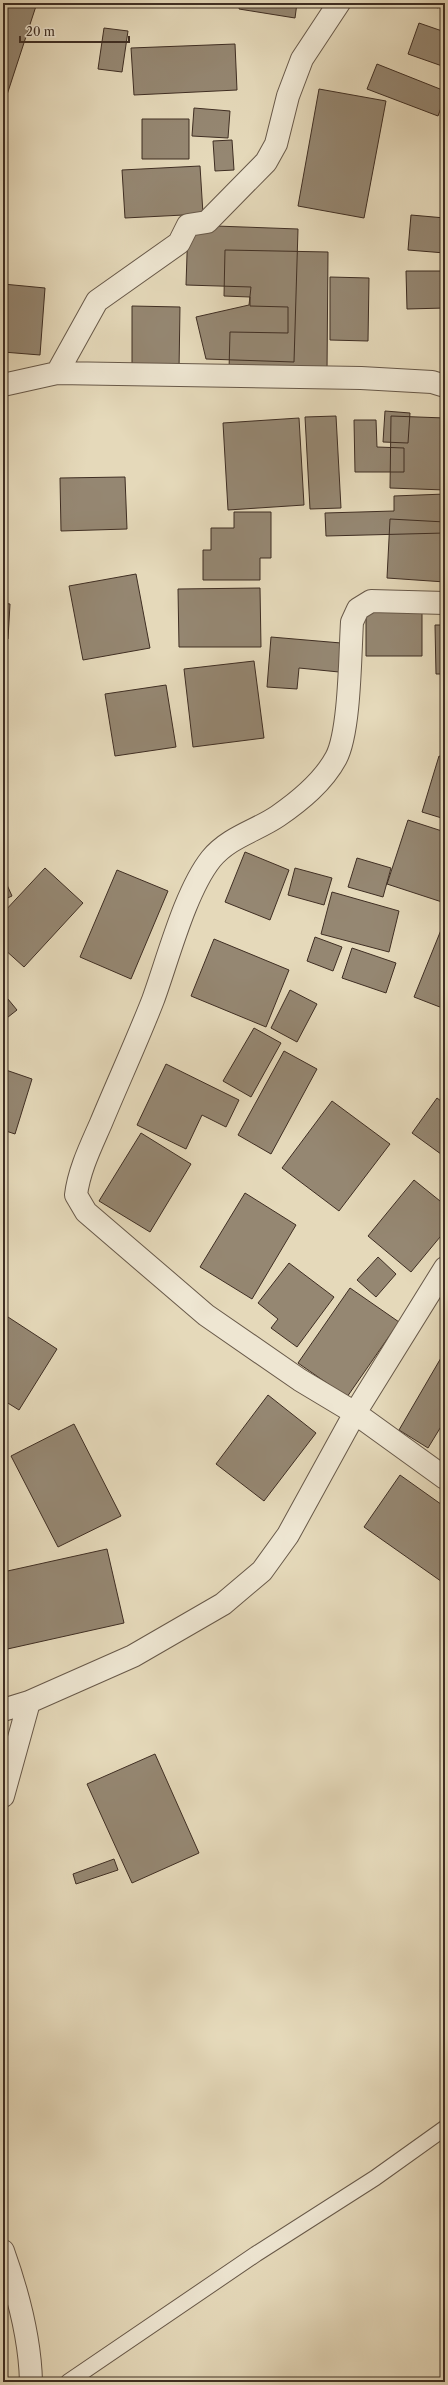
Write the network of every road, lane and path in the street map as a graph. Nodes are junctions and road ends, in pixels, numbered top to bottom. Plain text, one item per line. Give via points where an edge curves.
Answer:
1 (338, 3) edge
2 (57, 373) junction
3 (3, 385) edge
4 (445, 386) edge
5 (445, 603) edge
6 (445, 1268) edge
7 (355, 1412) junction
8 (445, 1478) edge
9 (30, 1702) junction
10 (3, 1710) edge
11 (3, 1796) edge
12 (445, 2128) edge
13 (3, 2251) edge
14 (31, 2382) edge
15 (68, 2382) edge

1 - 2 street via 302,59 288,96 276,144 266,162 207,222 188,225 179,243 97,301
2 - 3 street
2 - 4 street via 361,378 432,382
5 - 7 street via 371,602 358,609 352,622 344,726 337,757 313,789 277,817 245,832 226,845 212,858 202,873 184,911 152,1001 87,1155 76,1195 86,1212 206,1315 300,1380
6 - 7 street
7 - 8 street
7 - 9 street via 288,1535 262,1571 223,1604 133,1656
9 - 10 street
9 - 11 street
12 - 15 lane via 375,2178 256,2254
13 - 14 street via 17,2289 30,2355

